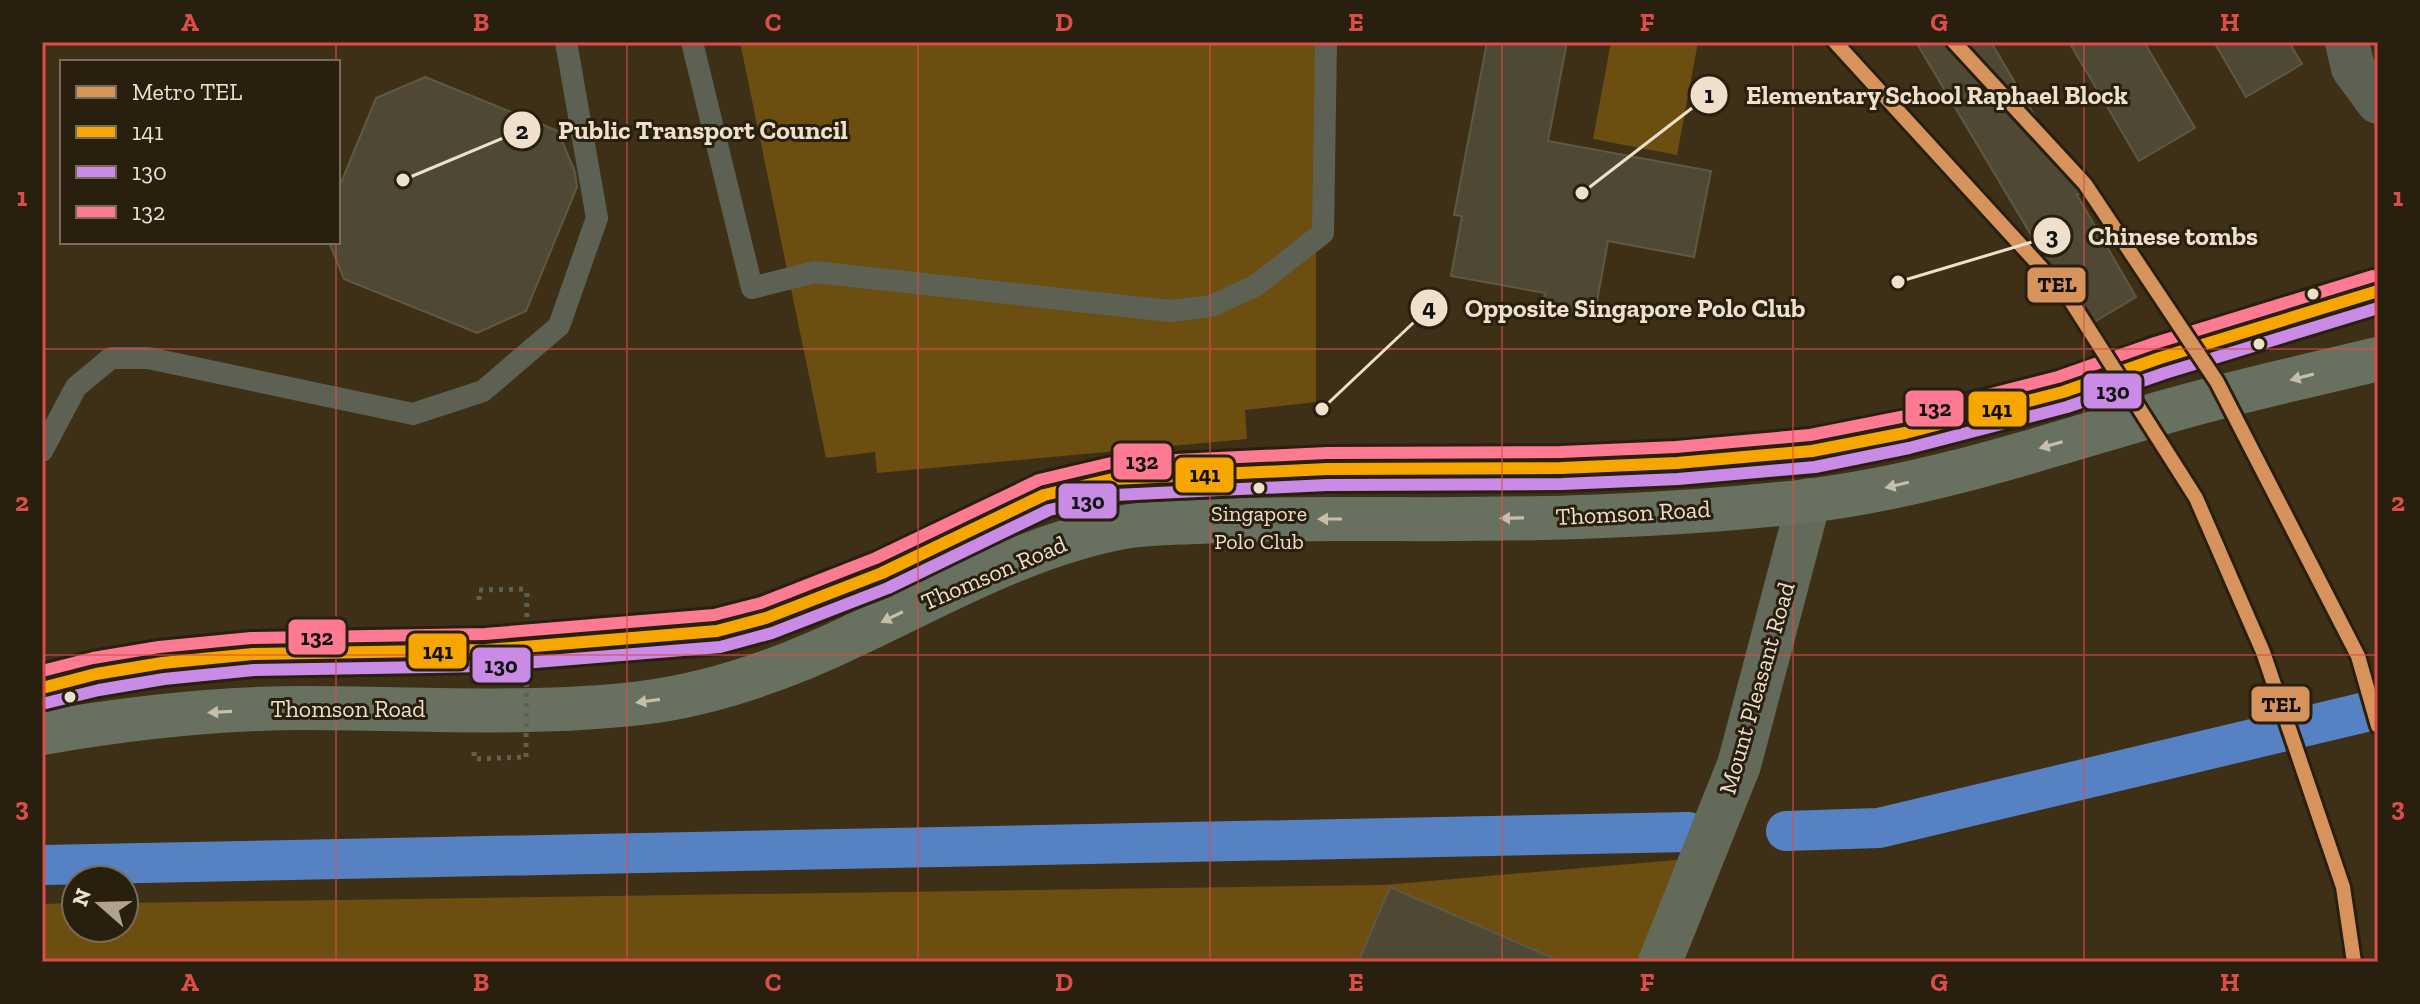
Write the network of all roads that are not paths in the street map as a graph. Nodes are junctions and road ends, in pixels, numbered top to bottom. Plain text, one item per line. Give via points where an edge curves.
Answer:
1 (566, 42) edge
2 (692, 42) edge
3 (1326, 42) edge
4 (2347, 42) edge
5 (2378, 102) edge
6 (2378, 291) edge
7 (2378, 359) edge
8 (42, 451) edge
9 (1809, 500) junction
10 (42, 688) edge
11 (42, 733) edge
12 (1660, 962) edge

1 - 8 lane via 597,218 559,326 483,391 413,414 148,358 111,358 76,387
2 - 3 lane via 752,288 815,272 1170,311 1211,306 1255,286 1323,233
4 - 5 street via 2353,68
6 - 10 main road, Thomson Road via 2063,392 1812,451 1561,468 1327,469 1113,479 1044,495 882,573 717,631 486,650 253,654 162,663
7 -> 9 main road, Thomson Road via 2188,405 1973,468
9 -> 11 main road, Thomson Road via 1618,517 1246,519 1130,526 1037,551 851,638 698,693 566,708 298,708 184,714
9 - 12 street, Mount Pleasant Road via 1730,791

